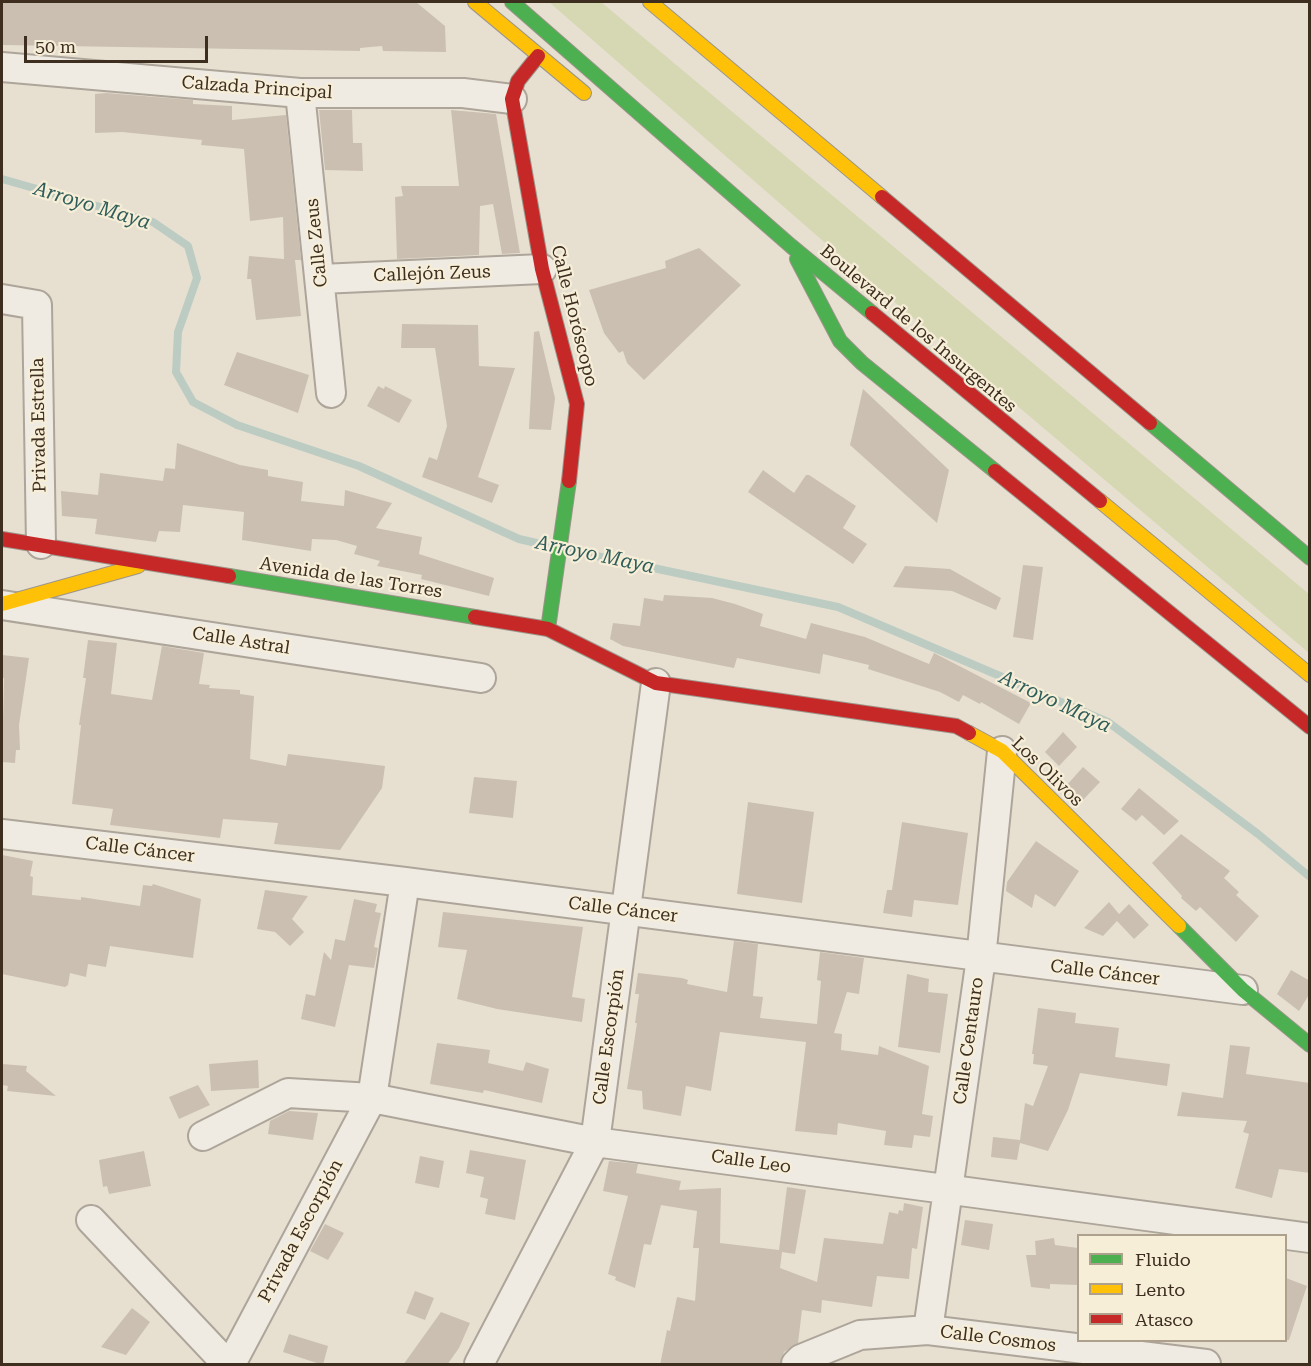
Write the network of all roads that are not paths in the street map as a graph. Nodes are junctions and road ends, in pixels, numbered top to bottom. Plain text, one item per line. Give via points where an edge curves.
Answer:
1 (475, 2) edge
2 (512, 2) edge
3 (650, 2) edge
4 (672, 2) edge
5 (538, 56) junction
6 (2, 67) edge
7 (300, 93) junction
8 (512, 99) junction
9 (592, 100) dead end
10 (650, 142) dead end
11 (816, 142) junction
12 (765, 225) junction
13 (790, 246) junction
14 (542, 270) junction
15 (321, 279) junction
16 (2, 299) edge
17 (331, 393) dead end
18 (2, 539) edge
19 (42, 544) junction
20 (1310, 558) edge
21 (147, 563) junction
22 (2, 604) edge
23 (548, 629) junction
24 (1310, 675) edge
25 (481, 678) dead end
26 (656, 683) junction
27 (1310, 727) edge
28 (1002, 751) junction
29 (2, 834) edge
30 (405, 882) junction
31 (627, 910) junction
32 (981, 958) junction
33 (1243, 990) junction
34 (1310, 1045) edge
35 (372, 1098) junction
36 (203, 1136) dead end
37 (595, 1142) junction
38 (949, 1188) junction
39 (91, 1220) dead end
40 (1281, 1234) edge
41 (1287, 1235) edge
42 (1310, 1238) edge
43 (928, 1330) junction
44 (229, 1365) edge
45 (479, 1365) edge
46 (796, 1365) edge
47 (1206, 1365) edge

1 - 5 main road
2 - 12 main road, Boulevard de los Insurgentes
3 - 11 main road
4 - 11 main road
5 - 8 main road via 518,81
5 - 9 main road
6 - 7 street, Calzada Principal
7 - 8 street, Calzada Principal via 462,93
7 - 15 street, Calle Zeus
8 - 14 main road, Calle Horóscopo
10 - 12 main road
11 - 20 main road
12 - 13 main road, Boulevard de los Insurgentes
13 - 24 main road, Boulevard de los Insurgentes
13 - 27 main road via 840,341 862,363
14 - 15 street, Callejón Zeus
14 - 23 main road, Calle Horóscopo via 577,404
15 - 17 street, Calle Zeus
16 - 19 street, Privada Estrella via 37,305
18 - 19 main road, Avenida de las Torres
19 - 21 main road, Avenida de las Torres
21 - 22 main road, Avenida de las Torres
21 - 23 main road, Avenida de las Torres
22 - 25 street, Calle Astral
23 - 26 main road, Los Olivos
26 - 28 main road, Los Olivos via 957,726
26 - 31 street, Calle Escorpión
28 - 32 street, Calle Centauro
28 - 33 main road, Los Olivos
29 - 30 street, Calle Cáncer
30 - 31 street, Calle Cáncer
30 - 35 street
31 - 32 street, Calle Cáncer
31 - 37 street, Calle Escorpión
32 - 33 street, Calle Cáncer
32 - 38 street, Calle Centauro
33 - 34 main road, Los Olivos
35 - 36 street, Calle Leo via 288,1093
35 - 37 street, Calle Leo
35 - 44 street, Privada Escorpión
37 - 38 street, Calle Leo
37 - 45 street, Calle Escorpión
38 - 40 street, Calle Leo
38 - 43 street, Calle Centauro
39 - 44 street
41 - 42 street, Calle Leo
43 - 46 street, Calle Cosmos via 860,1335 801,1359
43 - 47 street, Calle Cosmos

